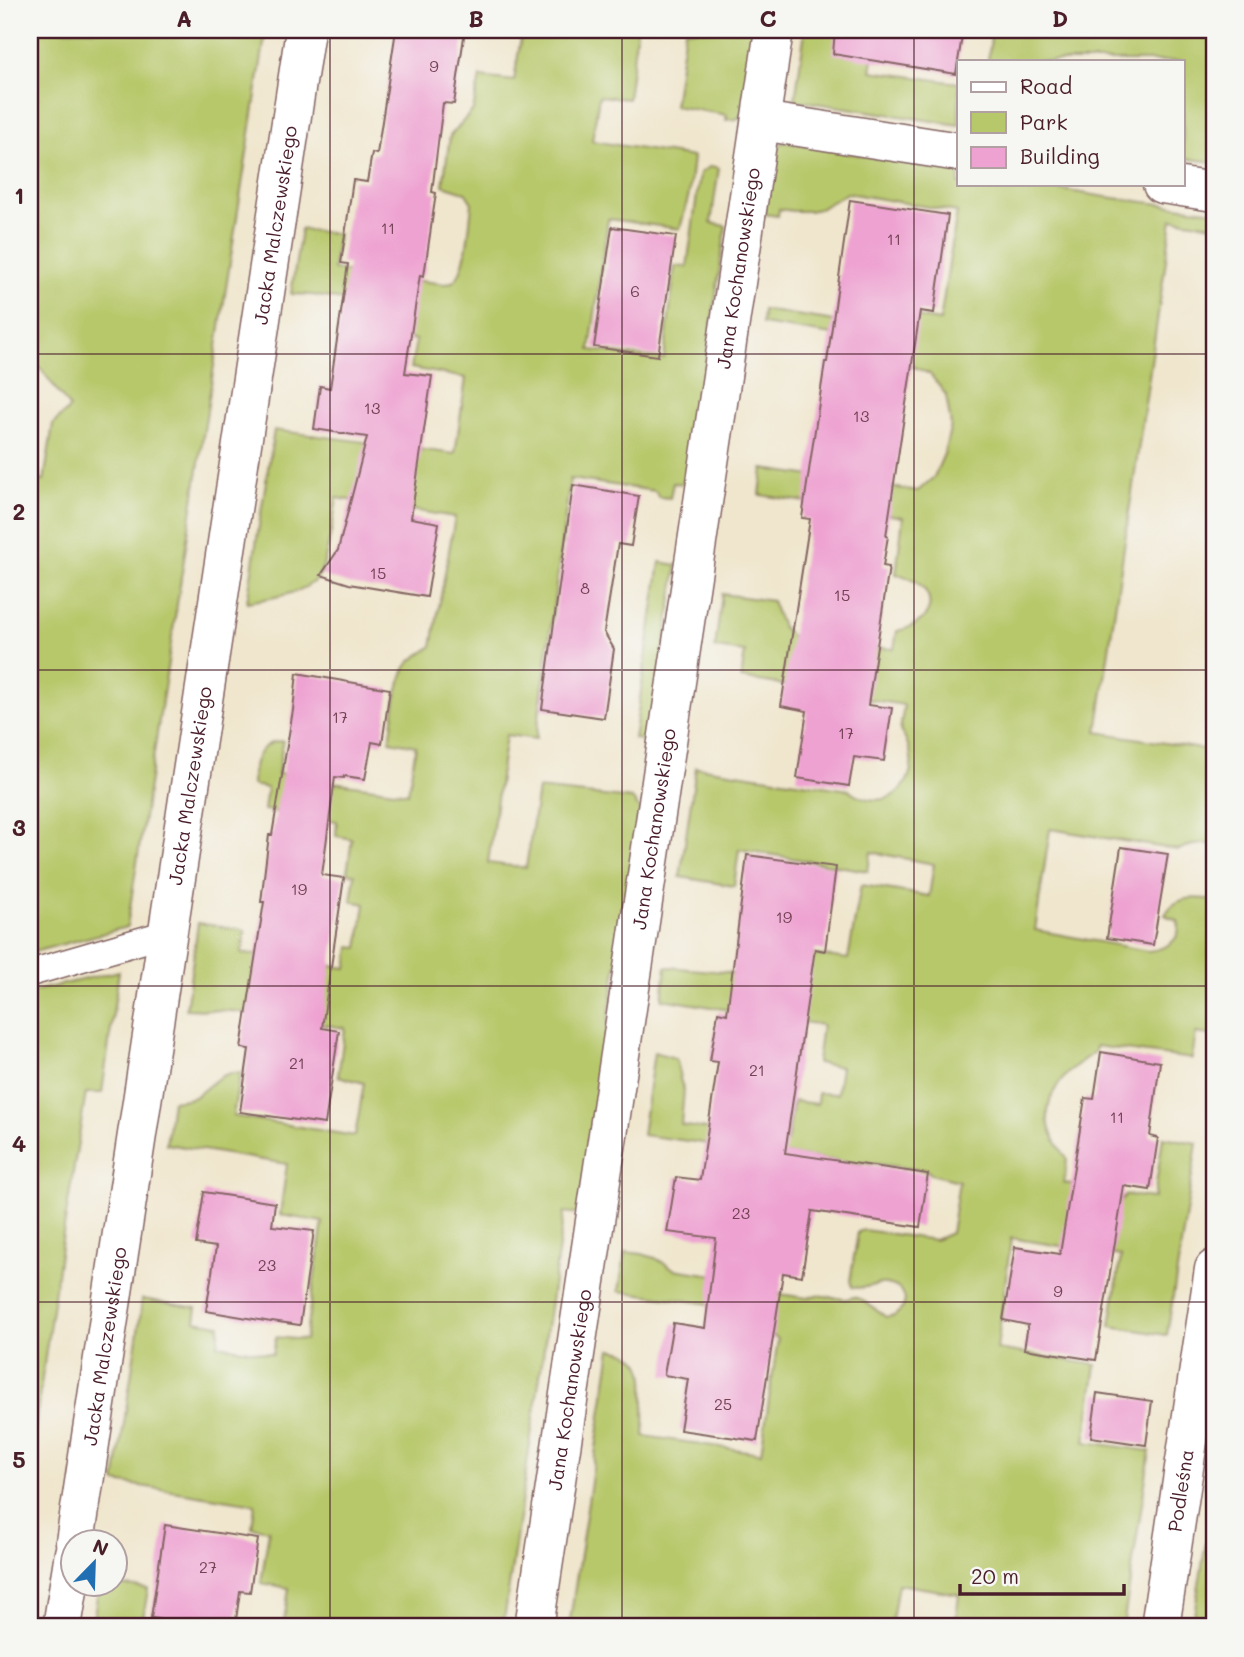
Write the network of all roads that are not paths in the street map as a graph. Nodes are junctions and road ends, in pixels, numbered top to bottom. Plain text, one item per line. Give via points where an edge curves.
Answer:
1 (305, 30) edge
2 (774, 30) edge
3 (761, 121) junction
4 (957, 152) edge
5 (1175, 186) edge
6 (1214, 192) edge
7 (168, 933) junction
8 (30, 973) edge
9 (1214, 1269) edge
10 (77, 1528) edge
11 (67, 1598) edge
12 (62, 1627) edge
13 (534, 1627) edge
14 (1160, 1627) edge

1 - 7 street, Jacka Malczewskiego
2 - 3 street, Jana Kochanowskiego
3 - 4 street
3 - 13 street, Jana Kochanowskiego
5 - 6 street
7 - 8 lane
7 - 10 street, Jacka Malczewskiego
9 - 14 street, Podleśna
11 - 12 street

